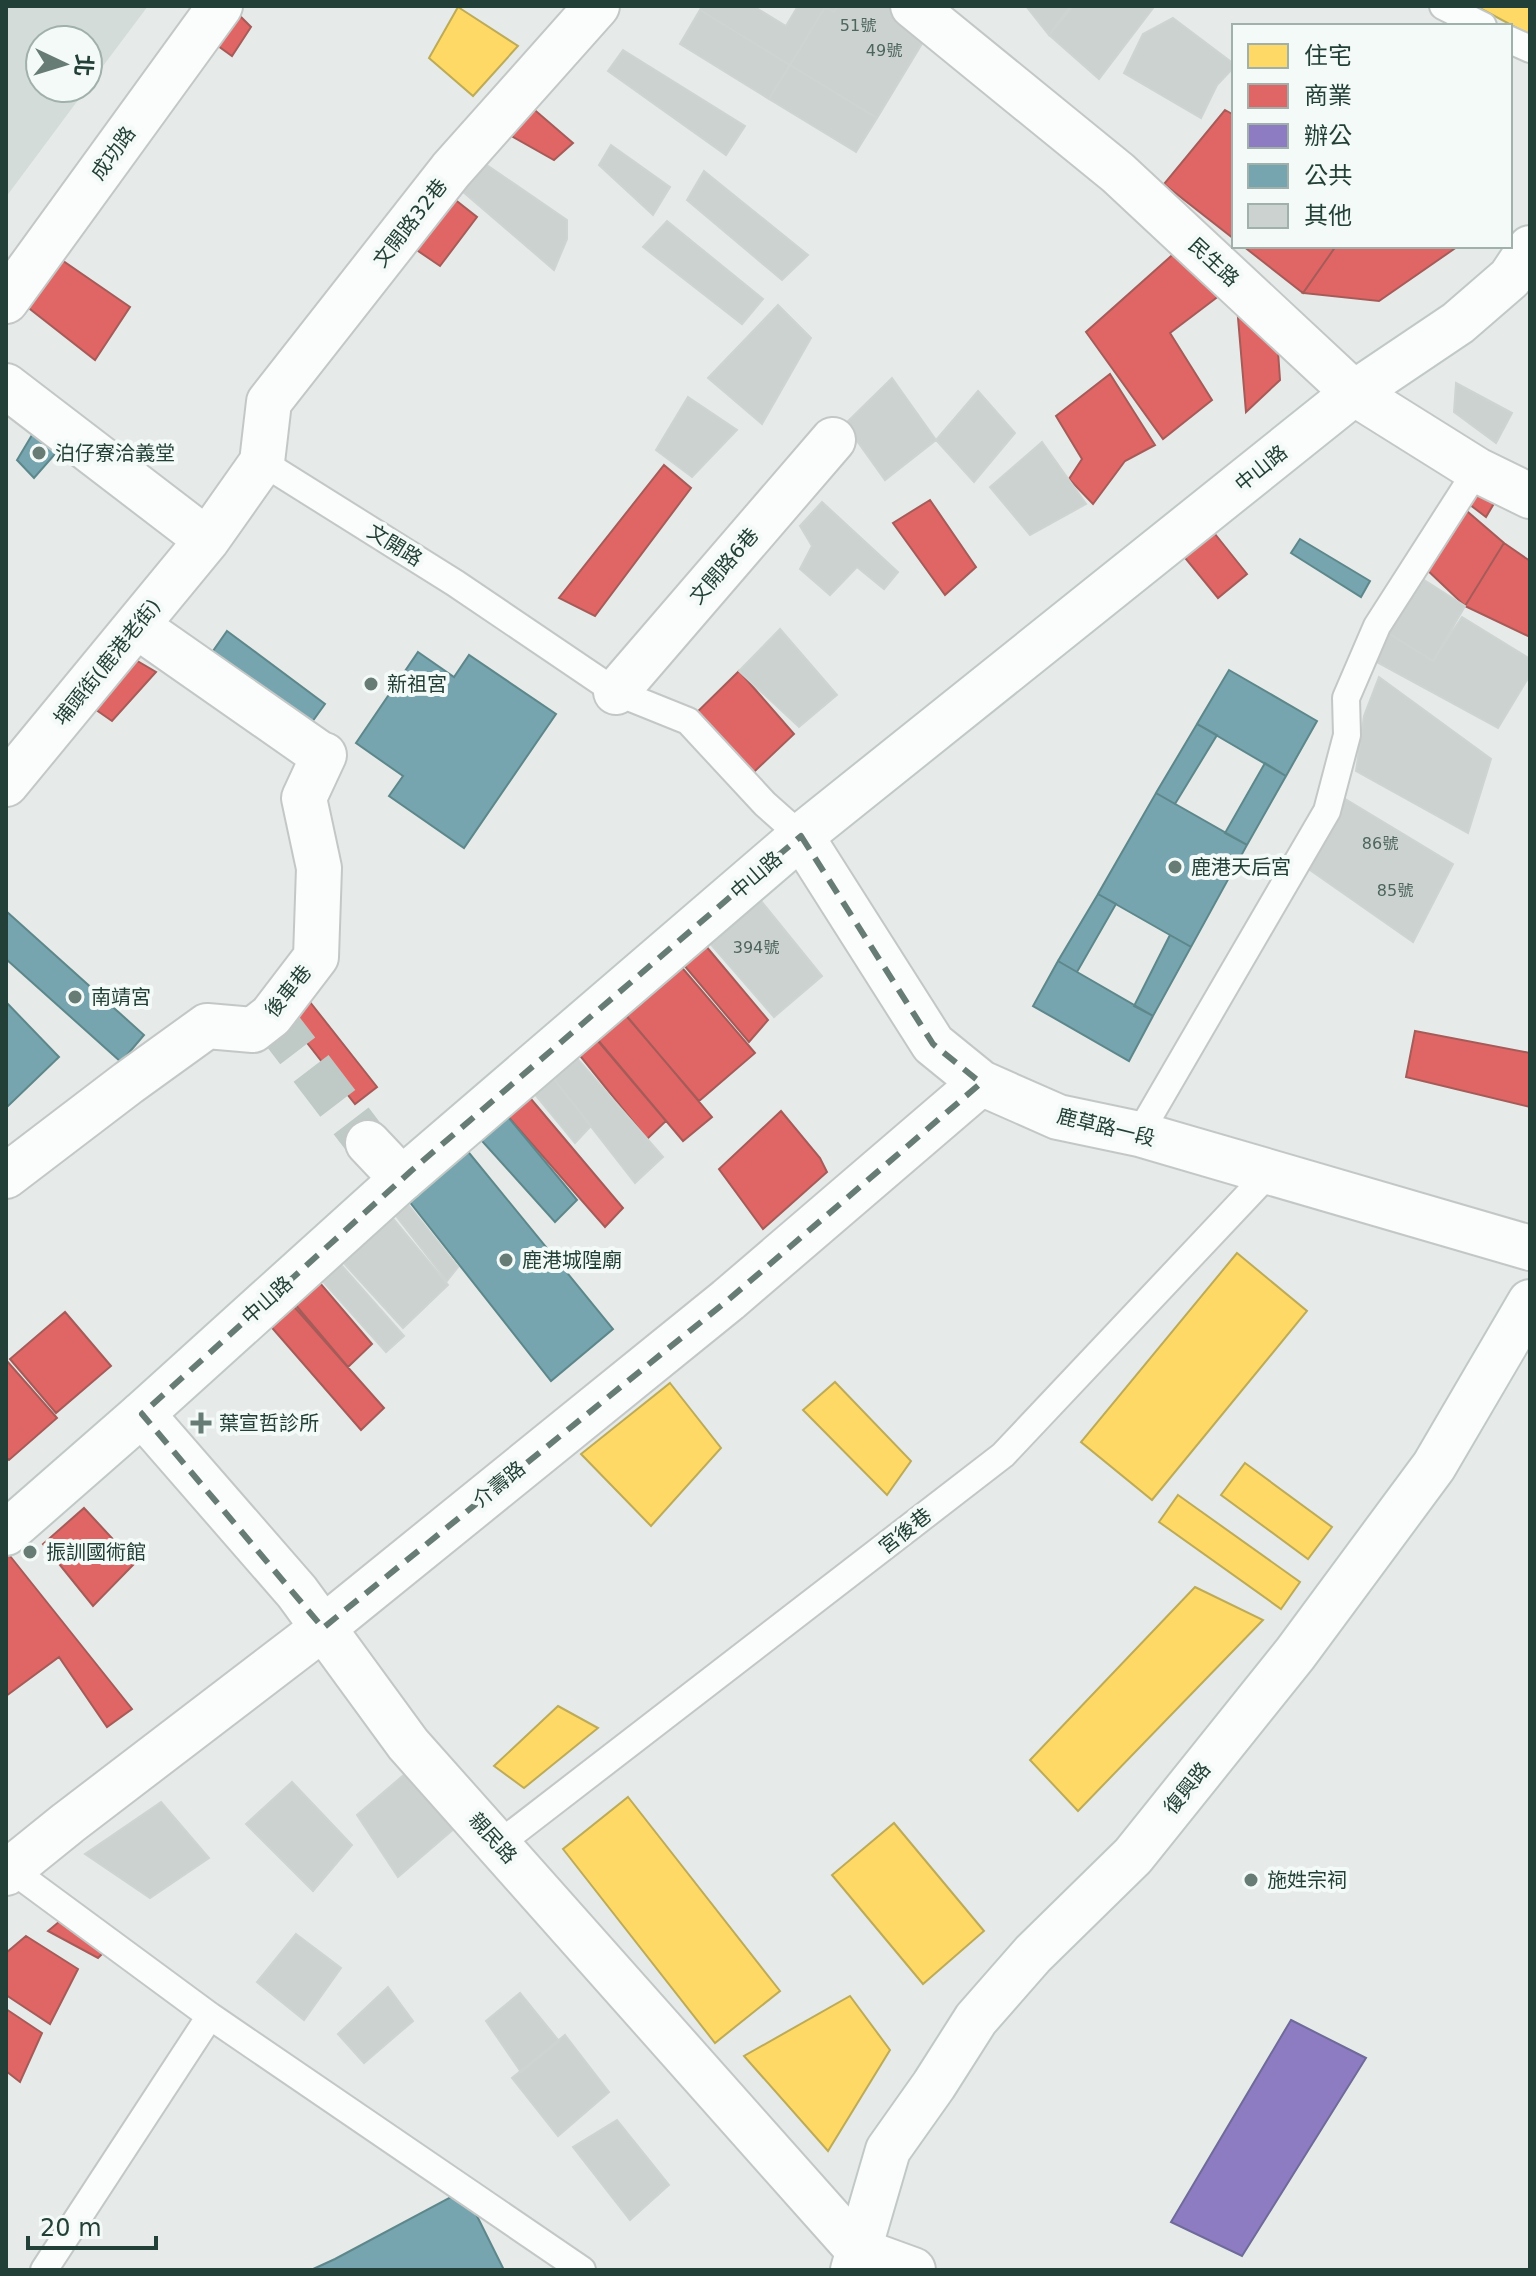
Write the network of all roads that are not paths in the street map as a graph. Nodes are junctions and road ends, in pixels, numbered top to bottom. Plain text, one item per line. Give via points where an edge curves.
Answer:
1 (220, 6) edge
2 (597, 6) edge
3 (913, 6) edge
4 (1443, 6) edge
5 (1479, 24) edge
6 (1530, 248) edge
7 (6, 301) edge
8 (6, 386) edge
9 (1354, 393) junction
10 (833, 440) dead end
11 (262, 462) junction
12 (1477, 470) junction
13 (1530, 496) edge
14 (207, 540) junction
15 (137, 626) junction
16 (616, 692) junction
17 (6, 784) edge
18 (801, 836) junction
19 (981, 1083) junction
20 (1139, 1134) junction
21 (368, 1143) tunnel mouth
22 (1270, 1172) junction
23 (6, 1176) edge
24 (402, 1179) junction
25 (1530, 1248) edge
26 (1530, 1302) edge
27 (142, 1414) junction
28 (6, 1533) edge
29 (323, 1628) junction
30 (499, 1844) junction
31 (9, 1872) edge
32 (210, 2016) junction
33 (855, 2260) edge
34 (44, 2270) edge
35 (582, 2270) edge
36 (913, 2270) edge

1 - 7 street, 成功路
2 - 11 street, 文開路32巷 via 451,170 269,402
3 - 9 street, 民生路 via 1118,173
4 - 5 lane
6 - 9 street, 中山路 via 1510,278 1458,323
8 - 14 street
9 - 12 street, 民生路
9 - 18 street, 中山路
10 - 16 street, 文開路6巷
11 - 14 street
11 - 16 lane, 文開路
12 - 13 street, 民生路
12 - 20 lane via 1383,614 1352,684 1346,698 1347,735 1327,811
14 - 15 street, 埔頭街(鹿港老街)
15 - 17 street, 埔頭街(鹿港老街)
15 - 23 street, 後車巷 via 324,756 304,798 319,868 316,957 271,1016 253,1030 207,1026
16 - 18 lane, 文開路 via 688,721
18 - 19 street, 鹿草路一段 via 933,1044
18 - 24 street, 中山路
19 - 20 street, 鹿草路一段 via 1058,1117
19 - 29 street, 介壽路 via 728,1300
20 - 22 street, 鹿草路一段
21 - 24 street
22 - 25 street, 鹿草路一段
22 - 30 lane, 宮後巷 via 1003,1455
24 - 27 street, 中山路
26 - 33 street, 復興路 via 1434,1466 1295,1654 1133,1856 1033,1954 976,2019 888,2150
27 - 28 street, 中山路
27 - 29 street, 親民路
29 - 30 street, 親民路 via 408,1744
29 - 31 street, 介壽路
30 - 33 street, 親民路
31 - 32 lane
32 - 34 lane
32 - 35 lane
33 - 36 street

